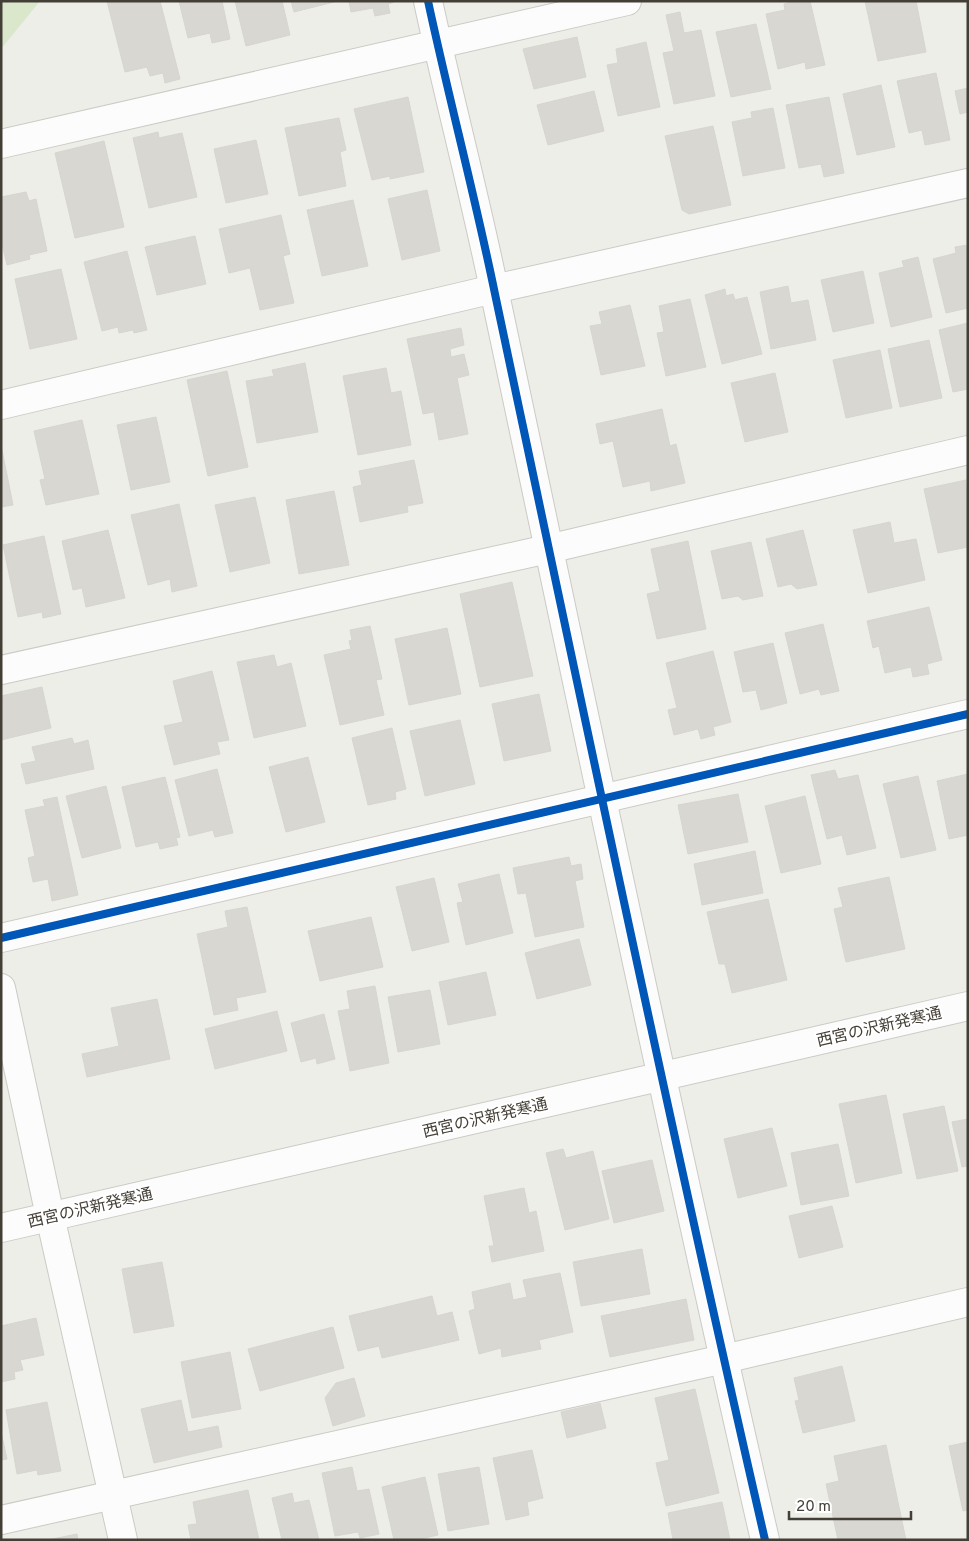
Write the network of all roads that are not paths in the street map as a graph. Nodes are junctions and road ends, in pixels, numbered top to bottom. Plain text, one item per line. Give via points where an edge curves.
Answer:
1 (428, 1) edge
2 (627, 1) edge
3 (437, 46) junction
4 (1, 144) edge
5 (968, 184) edge
6 (494, 289) junction
7 (1, 405) edge
8 (968, 450) edge
9 (548, 549) junction
10 (1, 670) edge
11 (968, 714) edge
12 (602, 800) junction
13 (1, 938) edge
14 (1, 988) edge
15 (968, 1006) edge
16 (663, 1076) junction
17 (50, 1216) junction
18 (1, 1228) edge
19 (968, 1302) edge
20 (724, 1359) junction
21 (113, 1495) junction
22 (1, 1520) edge
23 (124, 1540) edge
24 (766, 1540) edge

1 - 3 street
2 - 3 street
3 - 4 street
3 - 6 street
5 - 6 street
6 - 7 street
6 - 9 street
8 - 9 street
9 - 10 street
9 - 12 street
11 - 12 street
12 - 13 street
12 - 16 street
14 - 17 street
15 - 16 street, 西宮の沢新発寒通
16 - 17 street, 西宮の沢新発寒通
16 - 20 street
17 - 18 street, 西宮の沢新発寒通
17 - 21 street
19 - 20 street
20 - 21 street
20 - 24 street
21 - 22 street
21 - 23 street

